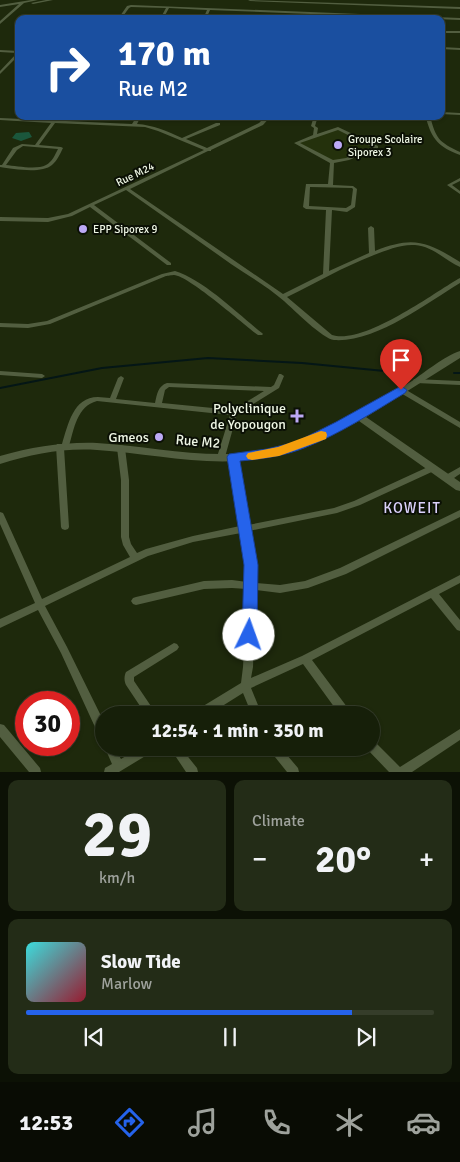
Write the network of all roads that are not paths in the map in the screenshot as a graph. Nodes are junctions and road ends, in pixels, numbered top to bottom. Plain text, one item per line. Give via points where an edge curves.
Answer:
1 (36, 0) edge
2 (51, 0) edge
3 (250, 0) edge
4 (409, 0) edge
5 (292, 1) edge
6 (22, 2) edge
7 (0, 6) edge
8 (410, 7) junction
9 (168, 8) junction
10 (460, 8) edge
11 (209, 9) junction
12 (249, 11) junction
13 (291, 12) junction
14 (123, 15) edge
15 (164, 15) edge
16 (206, 15) edge
17 (248, 15) edge
18 (290, 15) edge
19 (352, 15) edge
20 (445, 19) edge
21 (460, 19) edge
22 (0, 23) edge
23 (445, 32) edge
24 (460, 32) edge
25 (445, 48) edge
26 (460, 49) edge
27 (0, 51) edge
28 (15, 52) edge
29 (15, 56) edge
30 (0, 73) edge
31 (445, 113) edge
32 (460, 114) edge
33 (0, 119) edge
34 (15, 120) edge
35 (22, 120) edge
36 (137, 120) edge
37 (265, 120) edge
38 (315, 120) edge
39 (429, 120) edge
40 (45, 121) joint
41 (54, 122) junction
42 (218, 124) dead end
43 (134, 126) junction
44 (315, 127) junction
45 (332, 129) junction
46 (315, 135) junction
47 (183, 139) junction
48 (37, 145) junction
49 (209, 150) junction
50 (460, 154) edge
51 (332, 162) junction
52 (1, 166) edge
53 (460, 179) edge
54 (330, 186) junction
55 (127, 189) junction
56 (460, 193) edge
57 (92, 206) junction
58 (329, 209) junction
59 (0, 219) edge
60 (371, 228) dead end
61 (372, 254) junction
62 (169, 264) dead end
63 (460, 265) edge
64 (326, 276) junction
65 (460, 280) edge
66 (283, 297) junction
67 (0, 325) edge
68 (260, 334) dead end
69 (460, 354) edge
70 (0, 373) edge
71 (42, 376) dead end
72 (280, 376) dead end
73 (121, 378) dead end
74 (416, 381) junction
75 (460, 383) edge
76 (274, 389) junction
77 (401, 390) junction
78 (112, 400) junction
79 (158, 405) junction
80 (234, 413) junction
81 (359, 416) junction
82 (460, 424) edge
83 (63, 446) junction
84 (121, 448) junction
85 (221, 457) junction
86 (233, 457) junction
87 (0, 460) edge
88 (433, 468) junction
89 (460, 470) edge
90 (447, 478) junction
91 (460, 488) edge
92 (460, 513) edge
93 (0, 515) edge
94 (65, 527) dead end
95 (244, 529) junction
96 (135, 558) junction
97 (460, 578) edge
98 (252, 586) junction
99 (432, 593) junction
100 (136, 601) dead end
101 (40, 605) junction
102 (0, 624) edge
103 (460, 627) edge
104 (174, 647) dead end
105 (306, 659) junction
106 (245, 686) junction
107 (146, 706) edge
108 (213, 706) edge
109 (253, 706) edge
110 (340, 706) edge
111 (95, 715) edge
112 (0, 729) edge
113 (460, 734) edge
114 (380, 755) edge
115 (114, 756) edge
116 (135, 756) edge
117 (181, 756) edge
118 (281, 756) edge
119 (119, 766) junction
120 (36, 772) edge
121 (109, 772) edge
122 (193, 772) edge
123 (294, 772) edge
124 (397, 772) edge
125 (402, 772) edge

1 - 6 street
2 - 6 street
3 - 5 street
4 - 8 street
5 - 8 street
5 - 13 street
6 - 7 street
6 - 22 street
8 - 10 street
9 - 11 street
9 - 14 street via 130,7
9 - 15 street
11 - 12 street
11 - 16 street
12 - 13 street
12 - 17 street
13 - 18 street
13 - 19 street
20 - 21 street
23 - 24 street
25 - 26 street
27 - 28 street
29 - 30 street
31 - 32 street
33 - 34 street
35 - 40 street
36 - 43 street
37 - 49 street, Rue M24
38 - 44 street
39 - 50 street via 438,143
40 - 41 street
41 - 43 street
41 - 48 street
42 - 47 street
43 - 47 street via 160,130
44 - 45 street
44 - 46 street
45 - 46 street
45 - 51 street via 339,129 376,147
46 - 51 street via 296,144
47 - 49 street
48 - 52 street via 16,148
48 - 52 street via 61,148 45,167
49 - 55 street, Rue M24
51 - 54 street
53 - 56 street via 449,185
54 - 58 street via 308,185 306,206
54 - 58 street via 354,188 353,206 348,210
55 - 57 street, Rue M24
55 - 66 street
57 - 59 street, Rue M24 via 56,219
57 - 62 street
58 - 64 street
60 - 61 street
61 - 63 street via 398,244 415,243 429,247
61 - 64 street
64 - 66 street
65 - 66 street via 370,332 349,338 327,335
67 - 68 street via 48,323 175,273 215,298
69 - 74 street, Rue M2
70 - 71 street
72 - 76 street
73 - 78 street
74 - 75 street
74 - 77 street, Rue M2
76 - 79 street via 167,384 162,389
76 - 80 street
77 - 81 street, Rue M2
77 - 82 street
78 - 79 street
78 - 83 street via 91,399 81,404
79 - 80 street
80 - 85 street
81 - 86 street, Rue M2 via 300,445 267,454
81 - 88 street
83 - 84 street, Rue M2
83 - 87 street, Rue M2 via 33,450
83 - 94 street
84 - 85 street, Rue M2
84 - 96 street via 125,480 125,537
85 - 86 street, Rue M2
86 - 95 street
88 - 90 street
88 - 95 street via 334,511
89 - 90 street
90 - 91 street
92 - 98 street via 317,581 280,589
93 - 101 street
95 - 96 street via 193,539
95 - 98 street
96 - 101 street
97 - 99 street
98 - 100 street via 204,585
98 - 106 street
99 - 103 street
99 - 105 street
101 - 102 street
101 - 111 street
104 - 107 street via 129,675 129,682
105 - 106 street
105 - 110 street
106 - 108 street
106 - 109 street
112 - 120 street
113 - 125 street
114 - 124 street
115 - 119 street
116 - 119 street
117 - 122 street
118 - 123 street
119 - 121 street

